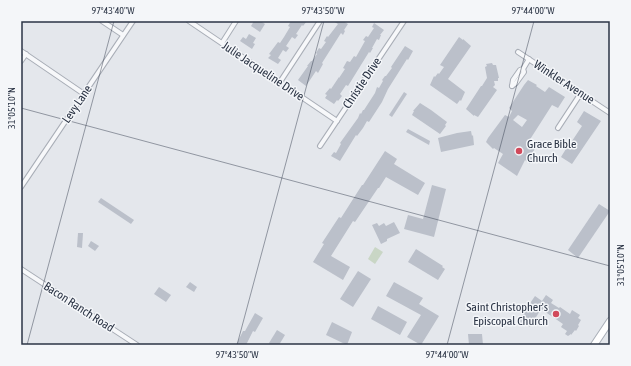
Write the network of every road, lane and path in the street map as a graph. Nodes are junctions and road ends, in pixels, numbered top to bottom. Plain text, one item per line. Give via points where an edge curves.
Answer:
1 (102, 21) edge
2 (133, 21) edge
3 (189, 21) edge
4 (236, 21) edge
5 (320, 21) edge
6 (404, 21) edge
7 (123, 35) junction
8 (222, 43) junction
9 (21, 51) edge
10 (518, 52) dead end
11 (26, 54) junction
12 (529, 59) junction
13 (21, 61) edge
14 (523, 69) dead end
15 (280, 82) junction
16 (581, 93) junction
17 (84, 94) junction
18 (610, 113) edge
19 (337, 121) junction
20 (558, 128) dead end
21 (320, 146) dead end
22 (21, 187) edge
23 (21, 269) edge
24 (610, 322) edge
25 (137, 345) edge
26 (594, 345) edge

1 - 7 street
2 - 7 street, Levy Lane
3 - 8 street, Julie Jacqueline Drive
4 - 8 street
5 - 15 street
6 - 19 street, Christie Drive
7 - 17 street, Levy Lane
8 - 15 street, Julie Jacqueline Drive
9 - 11 street
10 - 12 street, Winkler Avenue
11 - 13 street
11 - 17 street
12 - 14 street
12 - 16 street, Winkler Avenue
15 - 19 street, Julie Jacqueline Drive
16 - 18 street, Winkler Avenue
16 - 20 street
17 - 22 street, Levy Lane
19 - 21 street, Christie Drive
23 - 25 street, Bacon Ranch Road
24 - 26 main road

